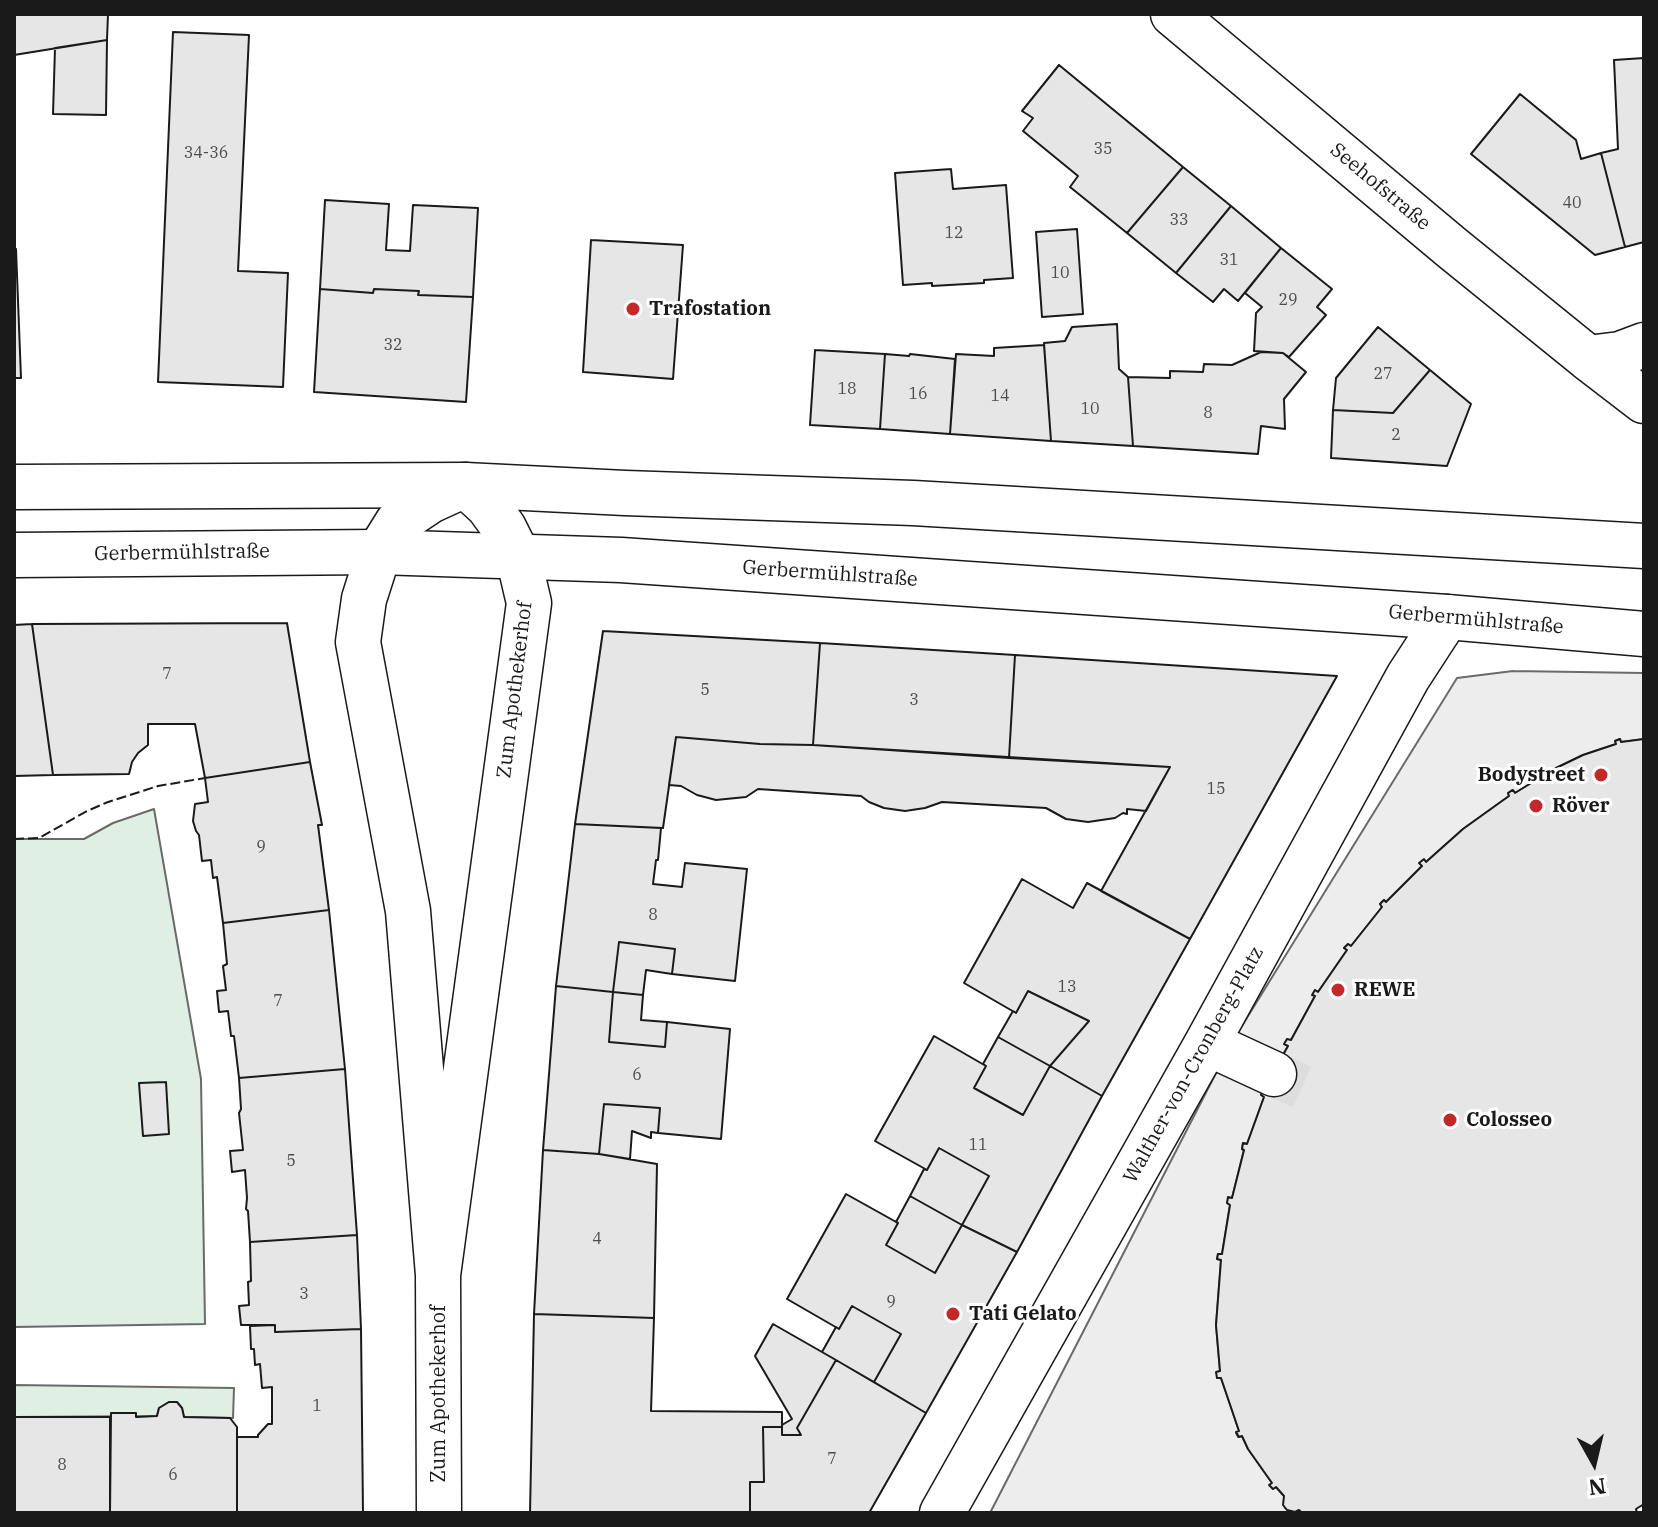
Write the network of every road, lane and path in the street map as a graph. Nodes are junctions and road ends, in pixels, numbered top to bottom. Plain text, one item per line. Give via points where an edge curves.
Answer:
1 (1173, 14) edge
2 (1644, 345) edge
3 (1588, 358) junction
4 (1644, 401) edge
5 (465, 485) junction
6 (14, 487) edge
7 (1644, 546) edge
8 (379, 552) junction
9 (14, 555) edge
10 (518, 556) junction
11 (1447, 617) junction
12 (1644, 634) edge
13 (1207, 1043) junction
14 (1274, 1074) tunnel mouth
15 (438, 1275) junction
16 (439, 1513) edge
17 (942, 1513) edge

1 - 3 street, Seehofstraße
2 - 3 street
3 - 4 street, Seehofstraße
5 - 6 street
5 - 7 street via 929,504
5 - 8 street, Zum Apothekerhof via 397,523
5 - 10 street, Zum Apothekerhof via 488,506
8 - 9 street, Gerbermühlstraße
8 - 10 street, Gerbermühlstraße
8 - 15 street, Zum Apothekerhof via 358,642 408,911
10 - 11 street, Gerbermühlstraße
10 - 15 street, Zum Apothekerhof via 529,603
11 - 12 street, Gerbermühlstraße
11 - 13 street, Walther-von-Cronberg-Platz via 1408,677
13 - 14 street
13 - 17 street, Walther-von-Cronberg-Platz
15 - 16 street, Zum Apothekerhof

